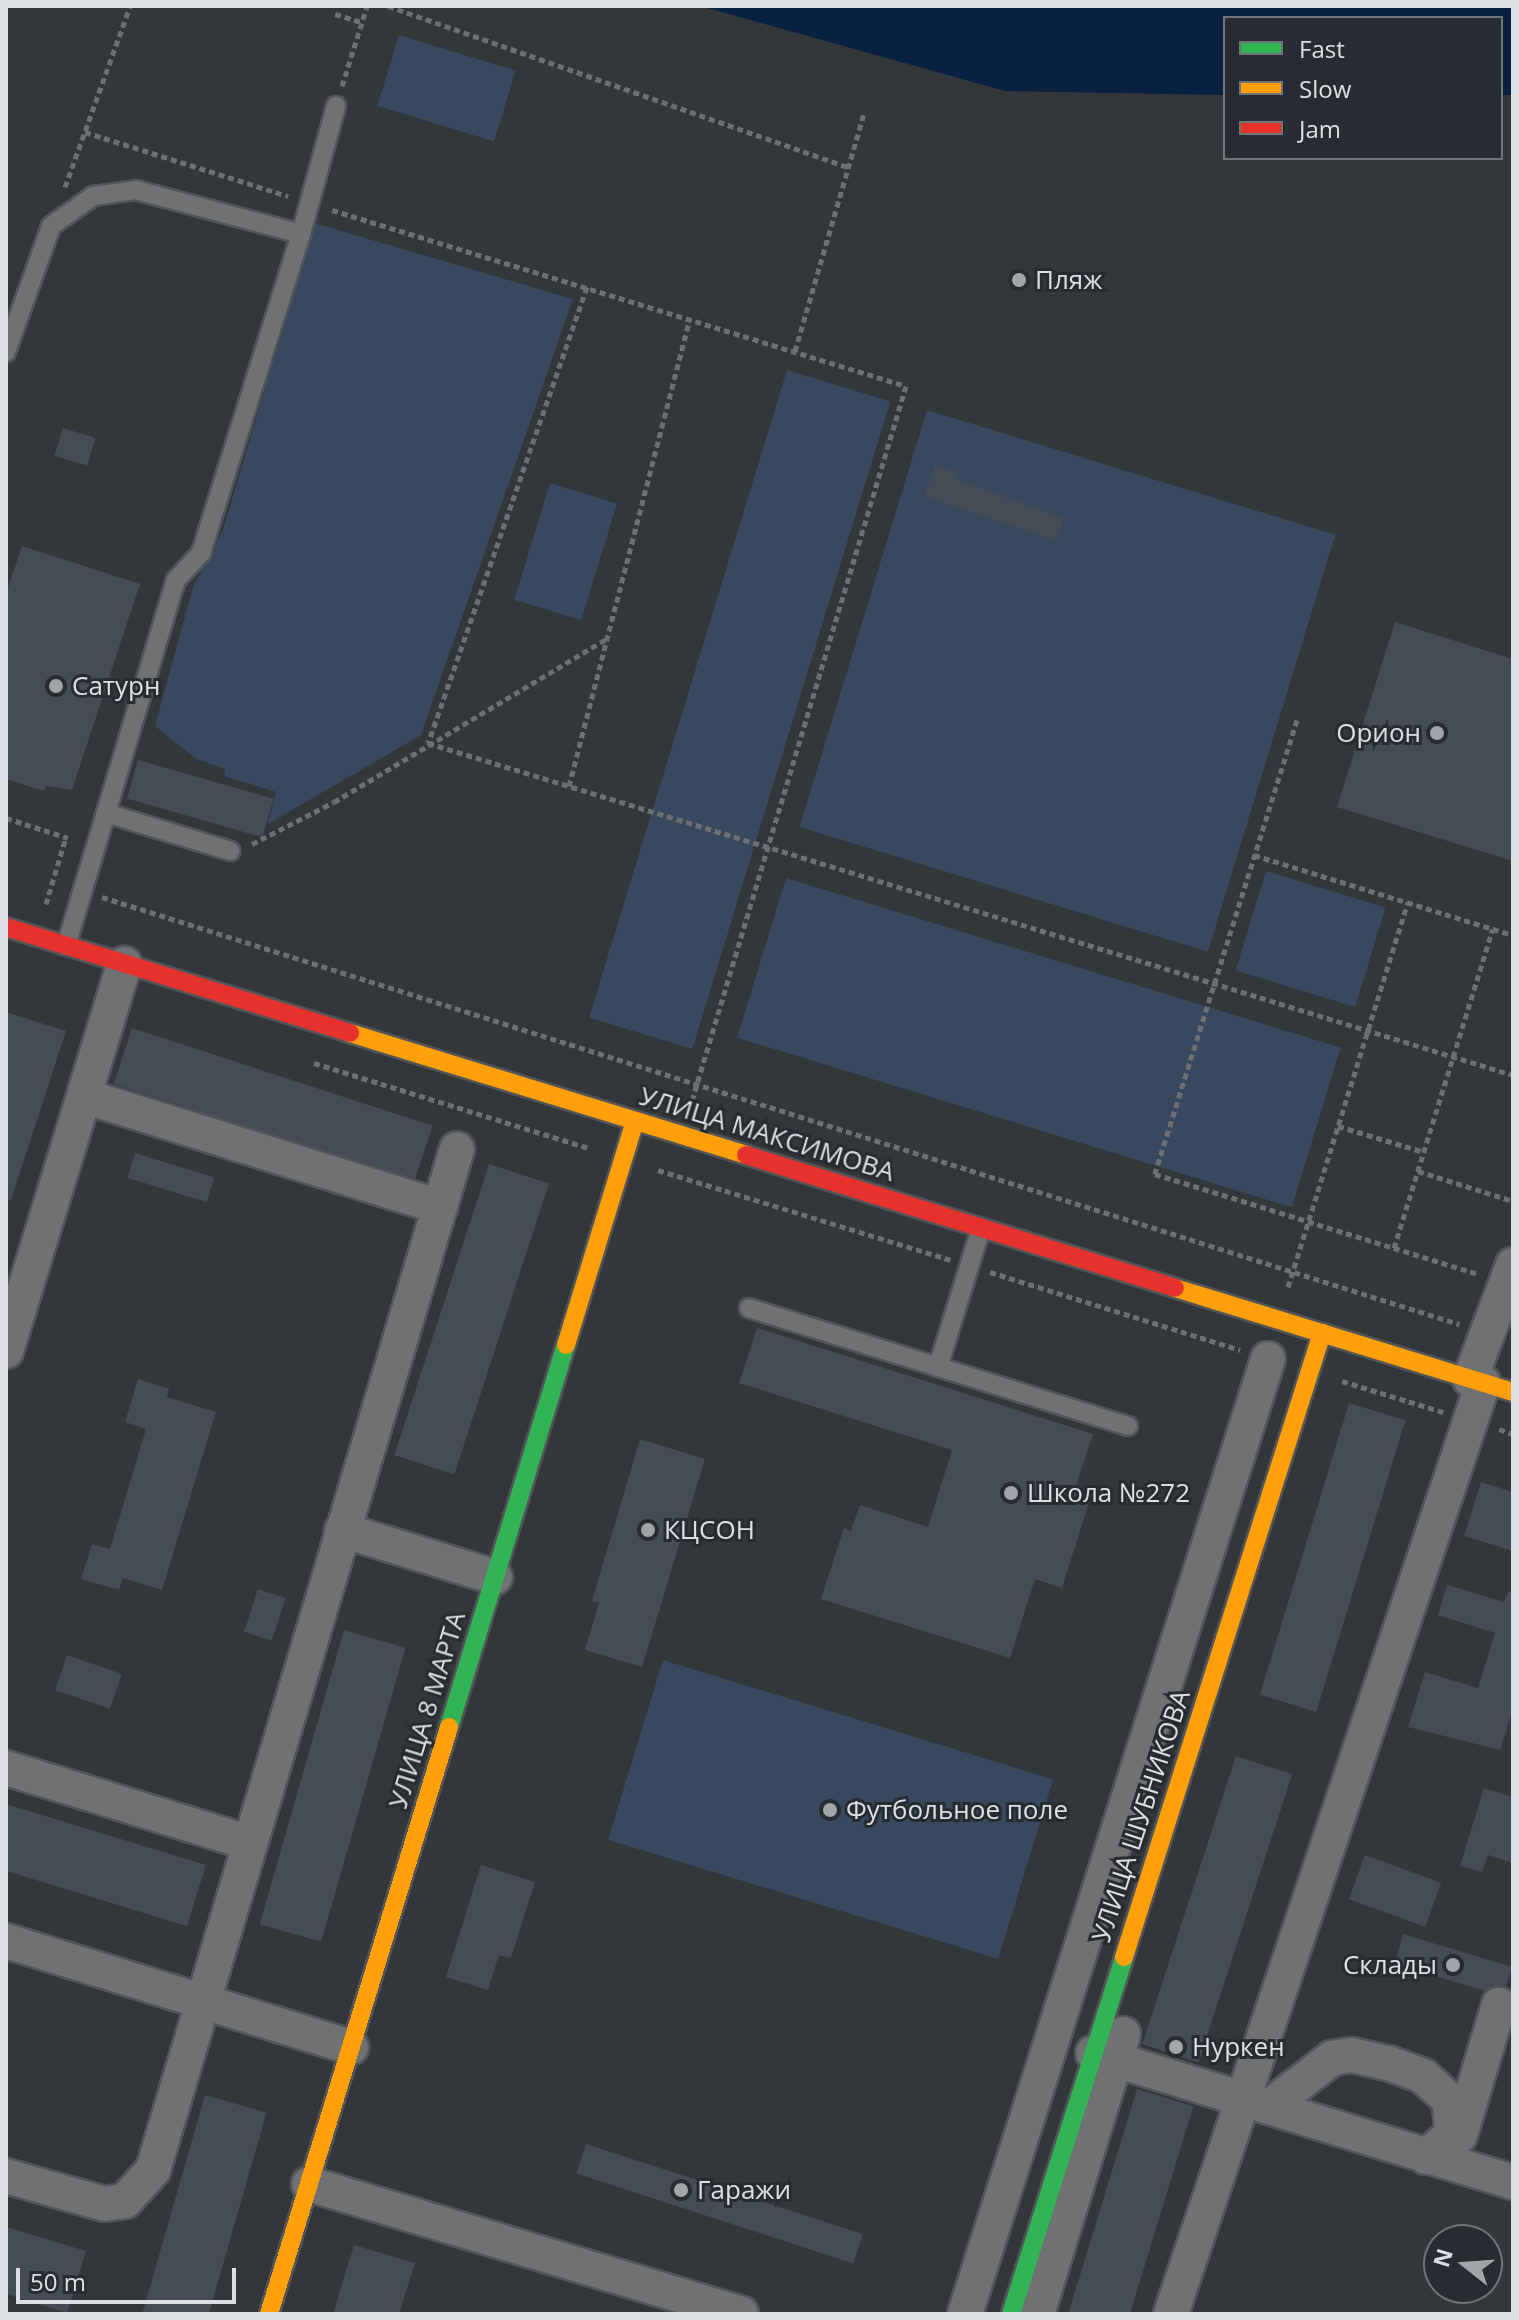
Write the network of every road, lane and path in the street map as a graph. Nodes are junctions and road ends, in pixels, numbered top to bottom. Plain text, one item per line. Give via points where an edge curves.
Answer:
1 (130, 6) edge
2 (367, 6) edge
3 (388, 6) edge
4 (335, 14) dead end
5 (362, 22) junction
6 (336, 106) joint
7 (864, 114) dead end
8 (85, 132) junction
9 (849, 167) junction
10 (306, 202) junction
11 (51, 226) junction
12 (301, 234) junction
13 (587, 287) junction
14 (690, 319) junction
15 (795, 351) junction
16 (6, 352) edge
17 (607, 638) junction
18 (1297, 720) dead end
19 (428, 743) junction
20 (569, 786) junction
21 (106, 813) junction
22 (6, 818) edge
23 (95, 846) junction
24 (768, 846) junction
25 (230, 851) joint
26 (1254, 855) junction
27 (82, 891) junction
28 (1408, 902) junction
29 (6, 927) edge
30 (1493, 929) junction
31 (1513, 935) edge
32 (66, 946) junction
33 (124, 964) junction
34 (1215, 982) junction
35 (1368, 1029) junction
36 (1453, 1056) junction
37 (308, 1062) dead end
38 (1513, 1075) edge
39 (697, 1084) junction
40 (84, 1096) junction
41 (635, 1121) junction
42 (1338, 1126) junction
43 (682, 1135) junction
44 (457, 1149) dead end
45 (1424, 1152) junction
46 (624, 1159) junction
47 (1418, 1171) junction
48 (1513, 1201) edge
49 (440, 1207) junction
50 (1308, 1221) junction
51 (981, 1228) junction
52 (1394, 1248) junction
53 (969, 1266) junction
54 (1293, 1271) junction
55 (1509, 1273) edge
56 (749, 1308) dead end
57 (1278, 1319) junction
58 (1322, 1333) junction
59 (1485, 1333) junction
60 (6, 1351) edge
61 (1268, 1359) joint
62 (938, 1367) junction
63 (1327, 1376) joint
64 (1489, 1385) edge
65 (1471, 1421) junction
66 (1128, 1426) dead end
67 (342, 1530) junction
68 (495, 1577) junction
69 (6, 1768) edge
70 (247, 1842) junction
71 (6, 1941) edge
72 (200, 2000) junction
73 (1499, 2005) dead end
74 (351, 2047) junction
75 (1104, 2056) junction
76 (1255, 2103) junction
77 (1442, 2162) junction
78 (6, 2176) edge
79 (1513, 2182) edge
80 (309, 2184) junction
81 (269, 2314) edge
82 (741, 2314) edge
83 (965, 2314) edge
84 (1011, 2314) edge
85 (1037, 2314) edge
86 (1171, 2314) edge

1 - 8 path
2 - 5 path
3 - 9 path
4 - 5 path
5 - 6 path
6 - 10 lane
7 - 9 path
8 - 10 path
8 - 11 path
9 - 15 path
10 - 12 lane
10 - 13 path
11 - 12 lane via 93,196 136,190
11 - 16 lane
12 - 21 lane via 201,553 176,580
13 - 14 path
13 - 19 path
14 - 15 path
14 - 17 path
15 - 24 path via 906,386
17 - 19 path
17 - 20 path
18 - 26 path
19 - 20 path
19 - 25 path via 334,802
20 - 24 path
21 - 23 lane
21 - 25 lane
22 - 23 path
23 - 27 lane
24 - 34 path
24 - 39 path
26 - 28 path
26 - 34 path
27 - 32 lane
27 - 39 path
28 - 30 path
28 - 35 path
29 - 32 street, УЛИЦА МАКСИМОВА
30 - 31 path
30 - 36 path
32 - 33 street, УЛИЦА МАКСИМОВА
33 - 40 street
33 - 41 street, УЛИЦА МАКСИМОВА
34 - 35 path
34 - 50 path via 1155,1174
35 - 36 path
35 - 42 path
36 - 38 path
36 - 45 path
37 - 46 path
39 - 43 path
39 - 54 path
40 - 49 street
40 - 60 street
41 - 43 street, УЛИЦА МАКСИМОВА
41 - 46 street, УЛИЦА 8 МАРТА
42 - 45 path
42 - 50 path
43 - 51 street, УЛИЦА МАКСИМОВА
44 - 49 street
45 - 47 path
46 - 53 path
46 - 68 street, УЛИЦА 8 МАРТА
47 - 48 path
47 - 52 path
49 - 67 street
50 - 52 path
50 - 54 path
51 - 53 lane
51 - 57 street, УЛИЦА МАКСИМОВА
52 - 55 path
53 - 61 path
53 - 62 lane
54 - 57 path
54 - 59 path
55 - 59 street
56 - 62 lane
57 - 58 street, УЛИЦА МАКСИМОВА
58 - 64 street, УЛИЦА МАКСИМОВА
58 - 75 street, УЛИЦА ШУБНИКОВА
59 - 64 street
61 - 83 street
62 - 66 lane
63 - 65 path
63 - 75 street
64 - 65 street
65 - 76 street
67 - 68 street
67 - 70 street
68 - 74 street, УЛИЦА 8 МАРТА
69 - 70 street
70 - 72 street
71 - 72 street
72 - 74 street
72 - 78 street via 153,2170 142,2188 125,2201 105,2204
73 - 77 street via 1455,2150
74 - 80 street, УЛИЦА 8 МАРТА
75 - 76 street
75 - 84 street, УЛИЦА ШУБНИКОВА
75 - 85 street
76 - 77 street
76 - 77 street via 1332,2058 1352,2055 1388,2063 1423,2076 1450,2100 1452,2134
76 - 86 street
77 - 79 street
80 - 81 street, УЛИЦА 8 МАРТА
80 - 82 street

